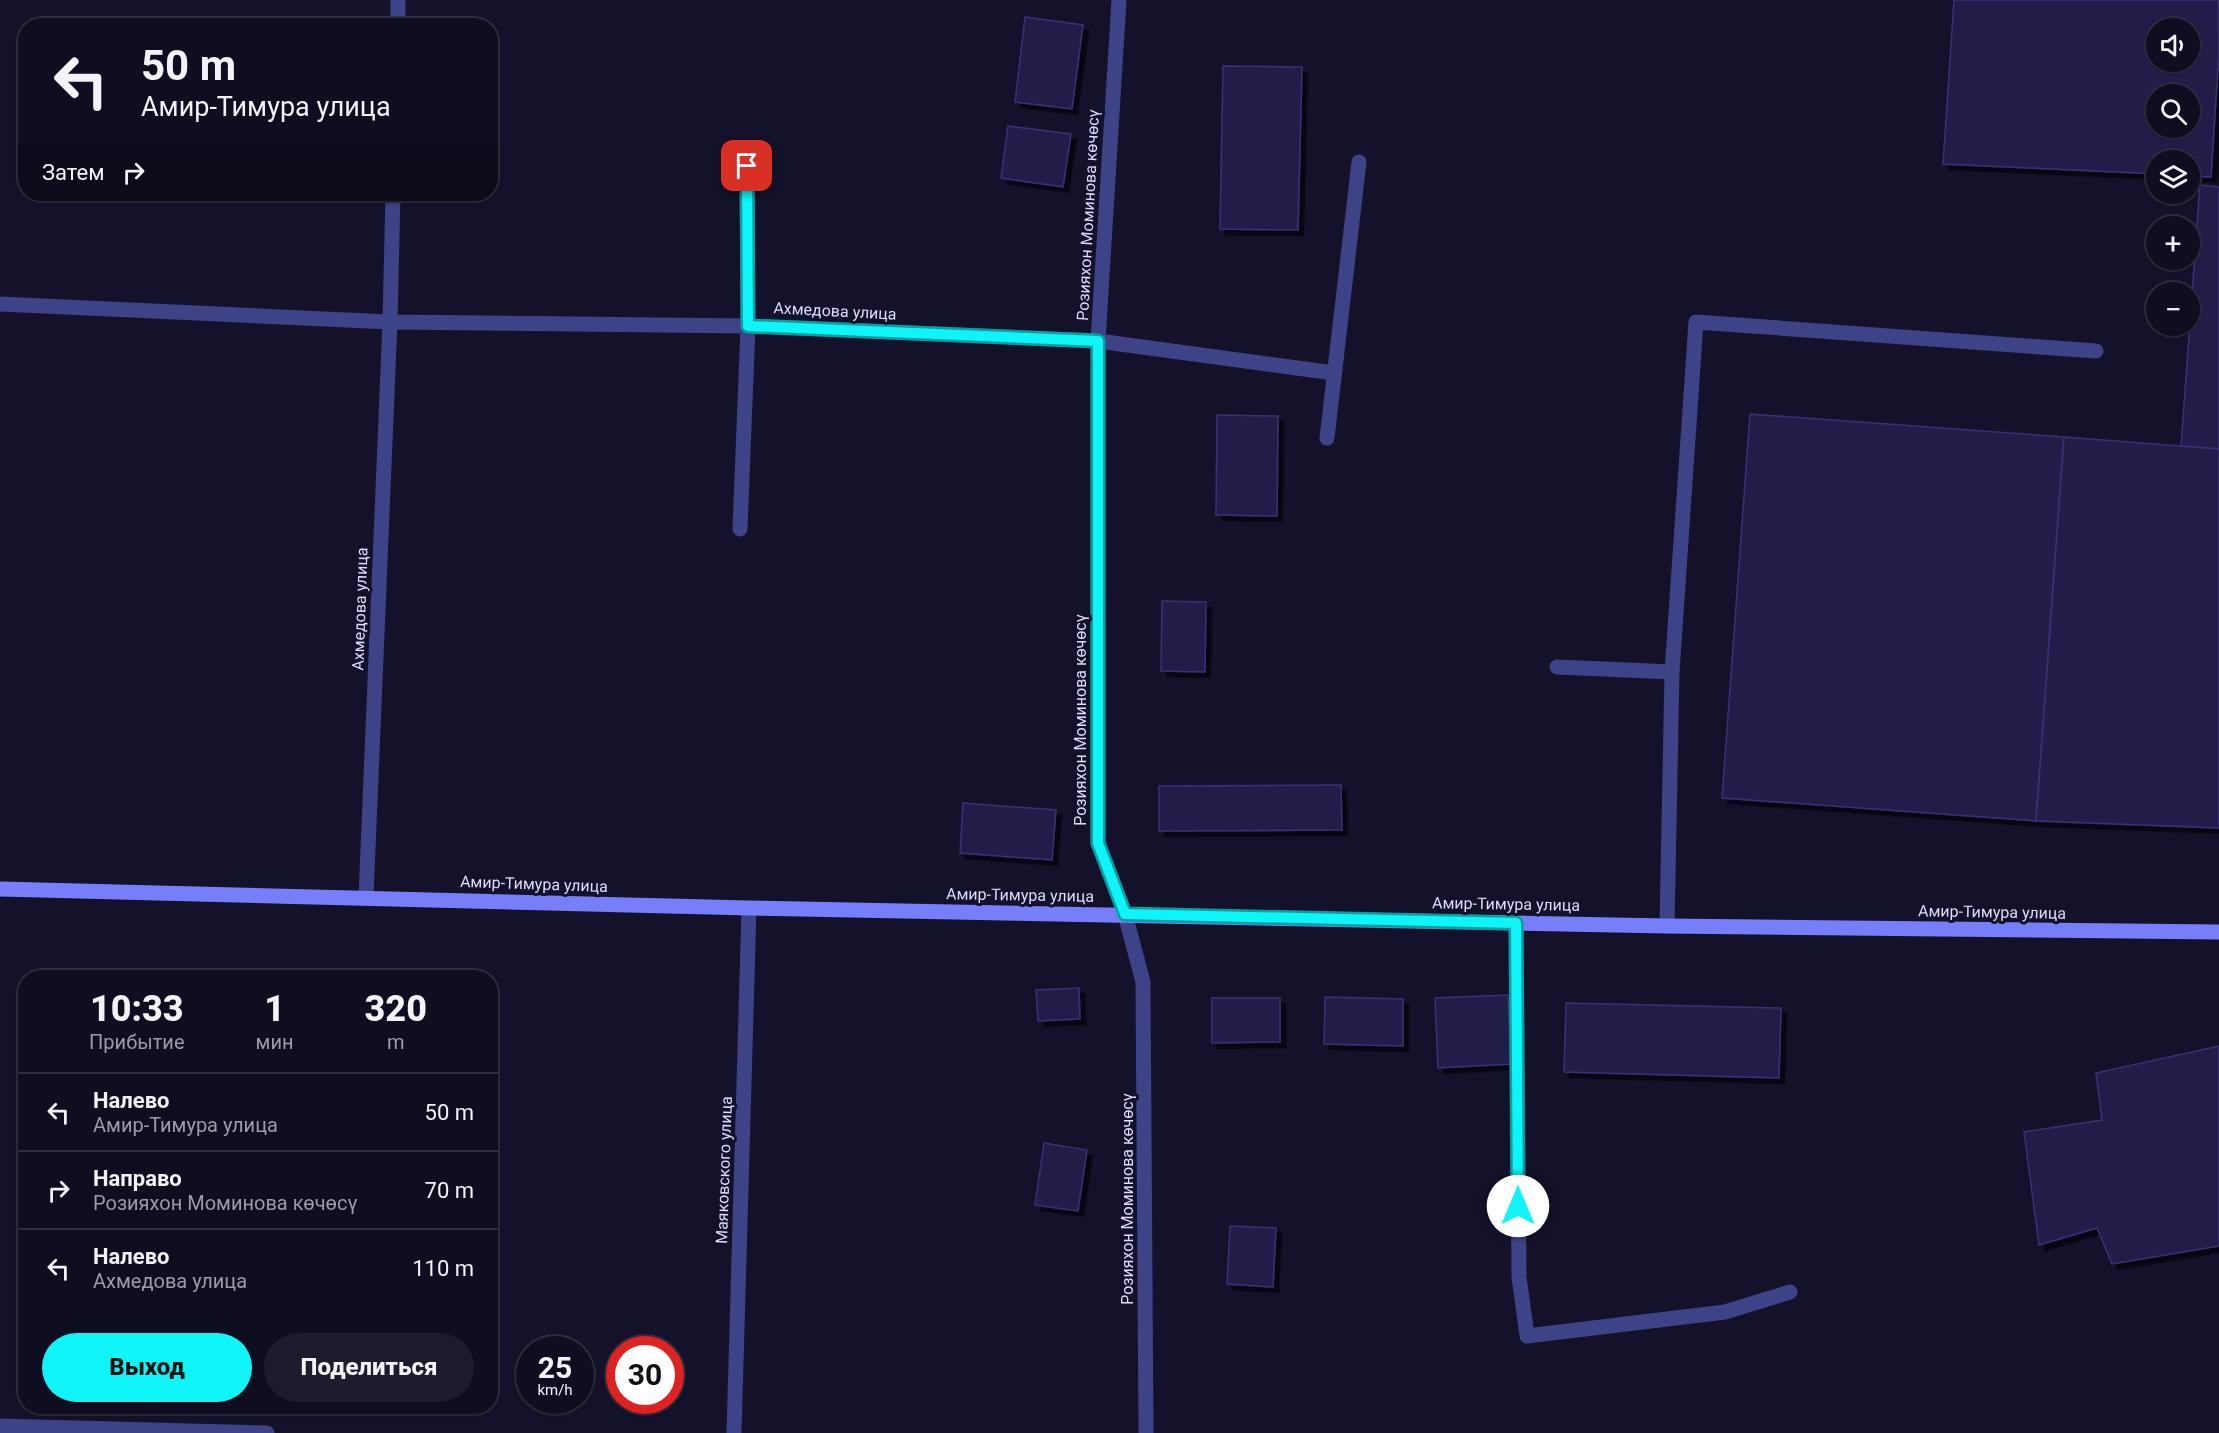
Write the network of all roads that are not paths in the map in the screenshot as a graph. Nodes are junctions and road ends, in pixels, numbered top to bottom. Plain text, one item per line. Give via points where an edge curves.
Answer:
1 (399, 0) edge
2 (1119, 0) edge
3 (398, 18) edge
4 (1359, 162) dead end
5 (747, 166) dead end
6 (393, 201) edge
7 (0, 304) edge
8 (390, 322) junction
9 (748, 326) junction
10 (1098, 341) junction
11 (2096, 351) dead end
12 (1335, 373) junction
13 (1327, 438) dead end
14 (740, 530) dead end
15 (1557, 667) dead end
16 (1672, 672) junction
17 (0, 889) edge
18 (366, 897) junction
19 (749, 908) junction
20 (1125, 914) junction
21 (1516, 923) junction
22 (1667, 926) junction
23 (2219, 932) edge
24 (1790, 1292) dead end
25 (0, 1426) edge
26 (267, 1433) edge
27 (734, 1433) edge
28 (1146, 1433) edge

1 - 3 street
2 - 10 street, Розияхон Моминова көчөсү
4 - 12 street
5 - 9 street
6 - 8 street, Ахмедова улица
7 - 8 street, Ахмедова улица
8 - 9 street, Ахмедова улица
8 - 18 street, Ахмедова улица
9 - 10 street, Ахмедова улица
9 - 14 street
10 - 12 street, Ахмедова улица
10 - 20 street, Розияхон Моминова көчөсү via 1098,843
11 - 16 street via 1696,322
12 - 13 street
15 - 16 street
16 - 22 street
17 - 18 main road, Амир-Тимура улица
18 - 19 main road, Амир-Тимура улица
19 - 20 main road, Амир-Тимура улица
19 - 27 street, Маяковского улица
20 - 21 main road, Амир-Тимура улица
20 - 28 street, Розияхон Моминова көчөсү via 1143,982
21 - 22 main road, Амир-Тимура улица
21 - 24 street via 1519,1277 1527,1336 1725,1312
22 - 23 main road, Амир-Тимура улица
25 - 26 street

